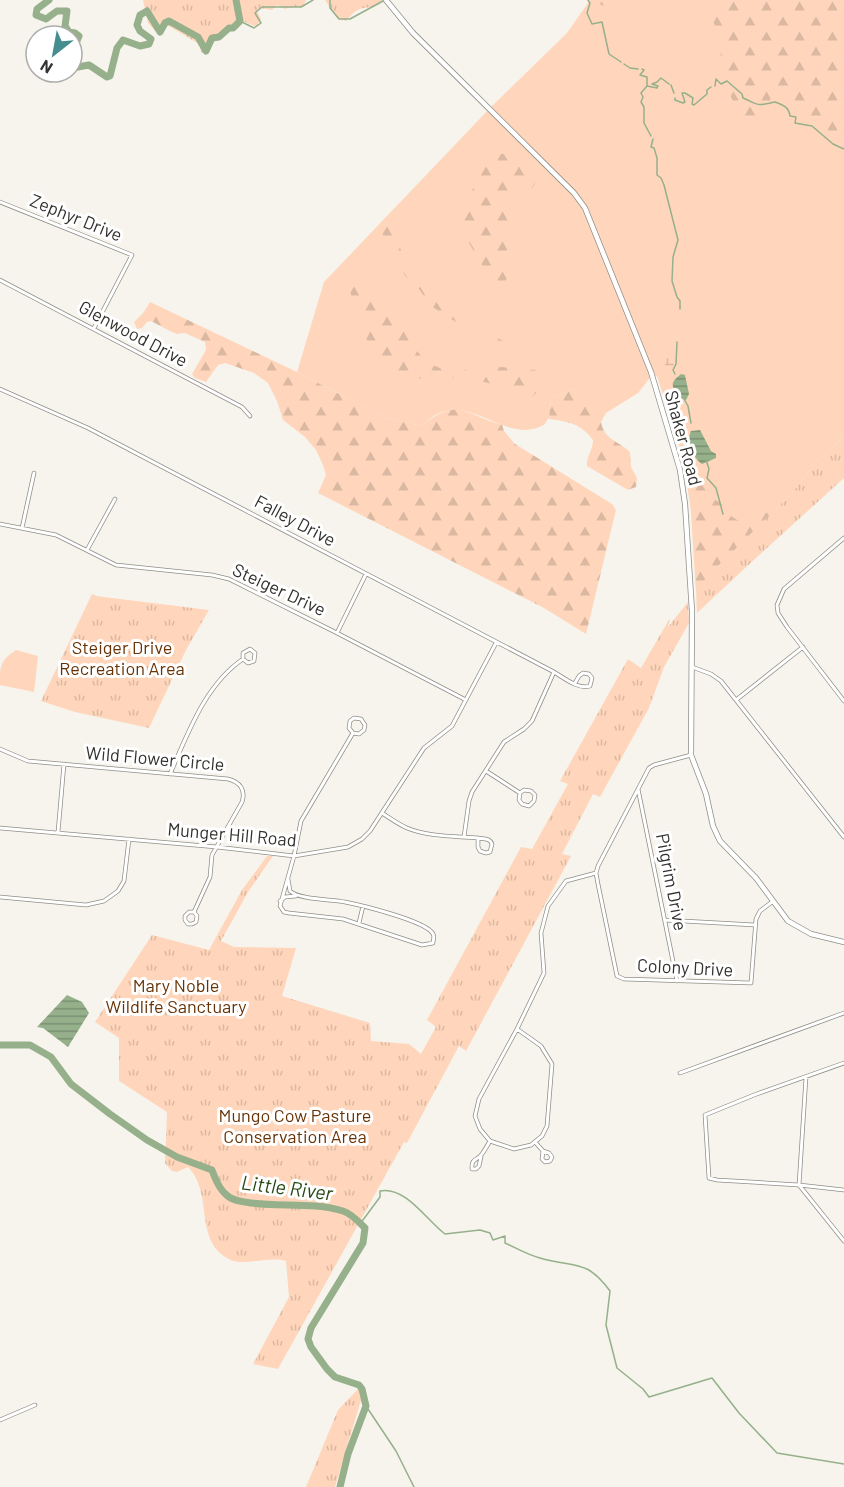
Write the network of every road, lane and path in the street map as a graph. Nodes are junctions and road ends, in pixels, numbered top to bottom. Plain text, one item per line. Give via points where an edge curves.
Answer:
1 (386, 0) edge
2 (0, 202) edge
3 (0, 280) edge
4 (94, 328) junction
5 (0, 389) edge
6 (250, 416) dead end
7 (34, 473) dead end
8 (115, 499) dead end
9 (0, 524) edge
10 (22, 528) junction
11 (844, 538) edge
12 (87, 551) junction
13 (366, 574) junction
14 (337, 633) junction
15 (497, 642) junction
16 (803, 647) junction
17 (243, 658) junction
18 (692, 667) junction
19 (554, 672) junction
20 (575, 683) junction
21 (466, 700) junction
22 (736, 700) junction
23 (844, 700) edge
24 (352, 733) junction
25 (0, 749) edge
26 (692, 755) junction
27 (64, 764) junction
28 (486, 771) junction
29 (170, 774) junction
30 (638, 789) junction
31 (520, 793) junction
32 (382, 813) junction
33 (0, 828) edge
34 (58, 832) junction
35 (464, 837) junction
36 (844, 837) edge
37 (478, 838) junction
38 (129, 839) junction
39 (217, 847) junction
40 (294, 856) junction
41 (596, 873) junction
42 (288, 879) junction
43 (298, 896) junction
44 (0, 897) edge
45 (280, 901) junction
46 (772, 902) junction
47 (363, 906) junction
48 (194, 912) junction
49 (665, 920) junction
50 (359, 923) junction
51 (755, 925) junction
52 (844, 942) edge
53 (676, 981) junction
54 (844, 1013) edge
55 (517, 1029) junction
56 (844, 1063) edge
57 (680, 1073) dead end
58 (806, 1077) junction
59 (490, 1141) junction
60 (535, 1142) junction
61 (543, 1151) dead end
62 (480, 1157) dead end
63 (800, 1185) junction
64 (844, 1190) edge
65 (844, 1241) edge
66 (35, 1405) dead end
67 (0, 1420) edge

1 - 18 street, Shaker Road via 413,33 574,193 594,227 651,372 680,470 686,504
2 - 4 street, Zephyr Drive via 132,255
3 - 4 street, Glenwood Drive
4 - 6 street, Glenwood Drive via 242,407
5 - 13 street, Falley Drive via 88,428
7 - 10 street
8 - 12 street
9 - 10 street, Steiger Drive
10 - 12 street, Steiger Drive via 56,535
11 - 16 street via 779,595 778,613
12 - 14 street, Steiger Drive via 116,565 229,579
13 - 14 street
13 - 15 street, Falley Drive
14 - 21 street, Steiger Drive
15 - 19 street, Falley Drive
15 - 21 street, Munger Hill Road
16 - 22 street
16 - 23 street
17 - 17 street via 251,662 255,654 246,650
17 - 29 street via 209,694
18 - 22 street via 717,677
18 - 26 street, Shaker Road
19 - 20 street, Falley Drive
19 - 28 street via 532,721 504,742
20 - 20 street, Falley Drive via 582,674 592,678 587,687
21 - 32 street, Munger Hill Road via 452,726 420,754
22 - 36 street
24 - 24 street via 364,730 361,719 350,721
24 - 40 street via 304,814
25 - 27 street, Wild Flower Circle via 21,759
26 - 30 street via 652,766
26 - 46 street, Shaker Road via 717,835
27 - 29 street, Wild Flower Circle
27 - 34 street
28 - 31 street
28 - 35 street via 472,792
29 - 39 street, Wild Flower Circle via 228,779 240,785 243,800
30 - 41 street
30 - 49 street, Pilgrim Drive
31 - 31 street via 519,800 524,805 534,801 531,791
32 - 35 street via 413,831
32 - 40 street, Munger Hill Road via 367,835 354,845
33 - 34 street, Munger Hill Road
34 - 38 street, Munger Hill Road
35 - 37 street
37 - 37 street via 491,842 490,852 480,851
38 - 39 street, Munger Hill Road
38 - 44 street via 124,881 104,901 86,904
39 - 40 street, Munger Hill Road
39 - 48 street, Wild Flower Circle via 211,857 209,880
40 - 42 street
41 - 53 street, Colony Drive via 617,976
41 - 55 street via 566,881 548,906 541,933 544,973
42 - 43 street via 290,891
42 - 45 street
43 - 45 street
43 - 47 street
45 - 50 street via 284,912
46 - 51 street via 757,914
46 - 52 street, Shaker Road via 801,930
47 - 50 street
47 - 50 street via 427,928 434,936 433,943 422,945
48 - 48 street via 197,920 189,924 185,916
49 - 51 street
49 - 53 street, Pilgrim Drive
51 - 53 street, Colony Drive via 752,983
54 - 57 street
55 - 59 street via 476,1107 476,1122
55 - 60 street via 541,1046 552,1064 546,1125
56 - 58 street
58 - 63 street
58 - 63 street via 705,1115 708,1178
59 - 60 street via 514,1149
59 - 62 street
60 - 61 street
63 - 64 street
63 - 65 street
66 - 67 street

